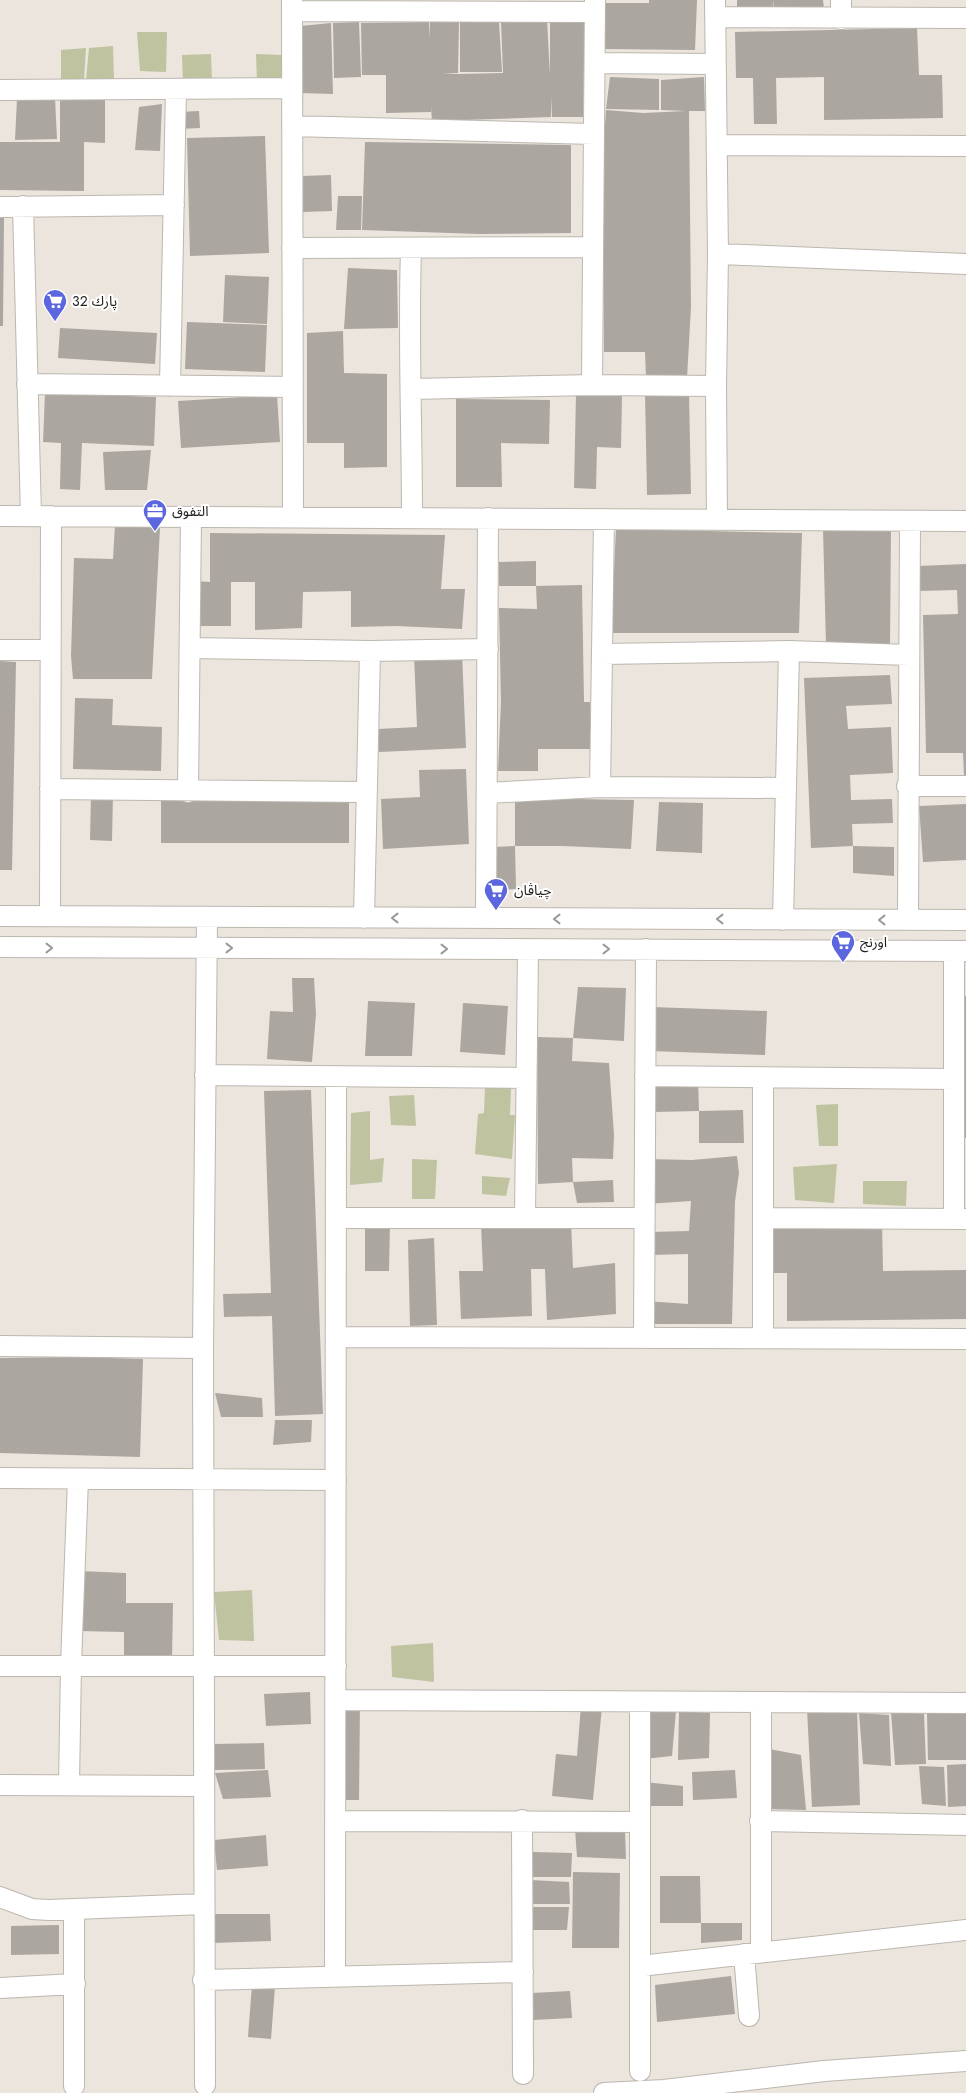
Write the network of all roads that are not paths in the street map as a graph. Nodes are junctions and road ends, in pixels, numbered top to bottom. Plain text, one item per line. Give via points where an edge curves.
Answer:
1 (292, 6) edge
2 (418, 6) edge
3 (595, 6) edge
4 (715, 9) edge
5 (841, 10) edge
6 (966, 18) edge
7 (595, 63) junction
8 (714, 64) junction
9 (292, 88) junction
10 (176, 89) junction
11 (0, 90) edge
12 (292, 126) junction
13 (594, 134) junction
14 (717, 145) junction
15 (966, 146) edge
16 (174, 205) junction
17 (0, 206) edge
18 (23, 206) junction
19 (593, 247) junction
20 (292, 248) junction
21 (411, 249) junction
22 (718, 254) junction
23 (966, 264) edge
24 (27, 384) junction
25 (592, 385) junction
26 (170, 386) junction
27 (716, 386) junction
28 (292, 387) junction
29 (412, 389) junction
30 (0, 516) edge
31 (41, 516) junction
32 (191, 517) junction
33 (292, 517) junction
34 (412, 518) junction
35 (488, 518) junction
36 (604, 519) junction
37 (717, 519) junction
38 (910, 521) junction
39 (966, 521) edge
40 (190, 648) junction
41 (488, 649) junction
42 (0, 650) edge
43 (49, 650) junction
44 (370, 651) junction
45 (789, 651) junction
46 (602, 654) junction
47 (909, 655) junction
48 (907, 786) junction
49 (966, 786) edge
50 (600, 787) junction
51 (786, 788) junction
52 (50, 790) junction
53 (188, 792) junction
54 (365, 792) junction
55 (487, 793) junction
56 (0, 916) edge
57 (50, 916) junction
58 (207, 917) junction
59 (364, 918) junction
60 (486, 918) junction
61 (783, 920) junction
62 (851, 920) junction
63 (908, 920) junction
64 (966, 920) edge
65 (0, 947) edge
66 (206, 948) junction
67 (528, 949) junction
68 (646, 950) junction
69 (853, 950) junction
70 (960, 951) edge
71 (205, 1075) junction
72 (336, 1076) junction
73 (645, 1076) junction
74 (526, 1078) junction
75 (763, 1078) junction
76 (954, 1079) junction
77 (336, 1218) junction
78 (525, 1218) junction
79 (643, 1218) junction
80 (763, 1218) junction
81 (960, 1218) edge
82 (336, 1337) junction
83 (644, 1337) junction
84 (763, 1338) junction
85 (966, 1339) edge
86 (0, 1346) edge
87 (203, 1348) junction
88 (0, 1478) edge
89 (78, 1479) junction
90 (205, 1479) junction
91 (336, 1480) junction
92 (71, 1665) junction
93 (0, 1666) edge
94 (336, 1666) junction
95 (204, 1667) junction
96 (336, 1700) junction
97 (761, 1702) junction
98 (640, 1703) junction
99 (966, 1703) edge
100 (69, 1784) junction
101 (0, 1785) edge
102 (203, 1786) junction
103 (522, 1820) junction
104 (336, 1821) junction
105 (760, 1821) junction
106 (640, 1822) junction
107 (966, 1825) edge
108 (0, 1897) edge
109 (203, 1904) junction
110 (74, 1910) junction
111 (966, 1930) edge
112 (753, 1953) junction
113 (640, 1966) junction
114 (523, 1972) junction
115 (336, 1976) junction
116 (203, 1980) junction
117 (74, 1984) junction
118 (0, 1988) edge
119 (750, 2016) dead end
120 (966, 2061) edge
121 (640, 2071) dead end
122 (523, 2074) dead end
123 (205, 2085) dead end
124 (74, 2086) dead end
125 (604, 2093) edge

1 - 2 street
1 - 9 street
2 - 3 street
3 - 7 street
4 - 5 street
4 - 8 street
5 - 6 street
7 - 8 street
7 - 13 street
8 - 14 street
9 - 10 street
9 - 12 street
10 - 11 street
10 - 16 street
12 - 13 street
12 - 20 street
13 - 19 street
14 - 15 street
14 - 22 street
16 - 18 street
16 - 26 street
17 - 18 street
18 - 24 street
19 - 21 street
19 - 25 street
20 - 21 street
20 - 28 street
21 - 29 street via 409,320
22 - 23 street
22 - 27 street
24 - 26 street
24 - 31 street
25 - 27 street
25 - 29 street
26 - 28 street
27 - 37 street
28 - 33 street
29 - 34 street
30 - 31 street
31 - 32 street
31 - 43 street
32 - 33 street
32 - 40 street
33 - 34 street
34 - 35 street
35 - 36 street
35 - 41 street
36 - 37 street
36 - 46 street
37 - 38 street
38 - 39 street
38 - 47 street
40 - 44 street
40 - 53 street
41 - 44 street
41 - 55 street
42 - 43 street
43 - 52 street
44 - 54 street
45 - 46 street
45 - 47 street
45 - 51 street
46 - 50 street
47 - 48 street
48 - 49 street
48 - 63 street
50 - 51 street
50 - 55 street
51 - 61 street
52 - 53 street
52 - 57 street
53 - 54 street
54 - 59 street
55 - 60 street
56 - 57 street
57 - 58 street
58 - 59 street
58 - 66 street
60 -> 59 street
61 -> 60 street
61 - 62 street
63 -> 62 street
62 - 69 street
63 - 64 street
65 -> 66 street
66 -> 67 street
66 - 71 street
67 -> 68 street
67 - 74 street
68 - 69 street
68 - 73 street
69 - 70 street
70 - 76 street
71 - 72 street
71 - 87 street
72 - 74 street
72 - 77 street
73 - 75 street
73 - 79 street
74 - 78 street
75 - 76 street
75 - 80 street
76 - 81 street
77 - 78 street
77 - 82 street
78 - 79 street
79 - 83 street
80 - 81 street
80 - 84 street
82 - 83 street
82 - 91 street
83 - 84 street
84 - 85 street
86 - 87 street
87 - 90 street
88 - 89 street
89 - 90 street
89 - 92 street
90 - 91 street
90 - 95 street
91 - 94 street
92 - 93 street
92 - 95 street
92 - 100 street
94 - 95 street
94 - 96 street
95 - 102 street
96 - 98 street
96 - 104 street
97 - 98 street
97 - 99 street
97 - 105 street
98 - 106 street
100 - 101 street
100 - 102 street
102 - 109 street
103 - 104 street
103 - 106 street
103 - 114 street
104 - 115 street
105 - 107 street
105 - 112 street
106 - 113 street
108 - 110 street via 32,1909
109 - 110 street
109 - 116 street
110 - 117 street
111 - 112 street
112 - 113 street
112 - 119 street
113 - 121 street
114 - 115 street
114 - 122 street
115 - 116 street
116 - 123 street
117 - 118 street
117 - 124 street
120 - 125 street via 824,2071 664,2090

